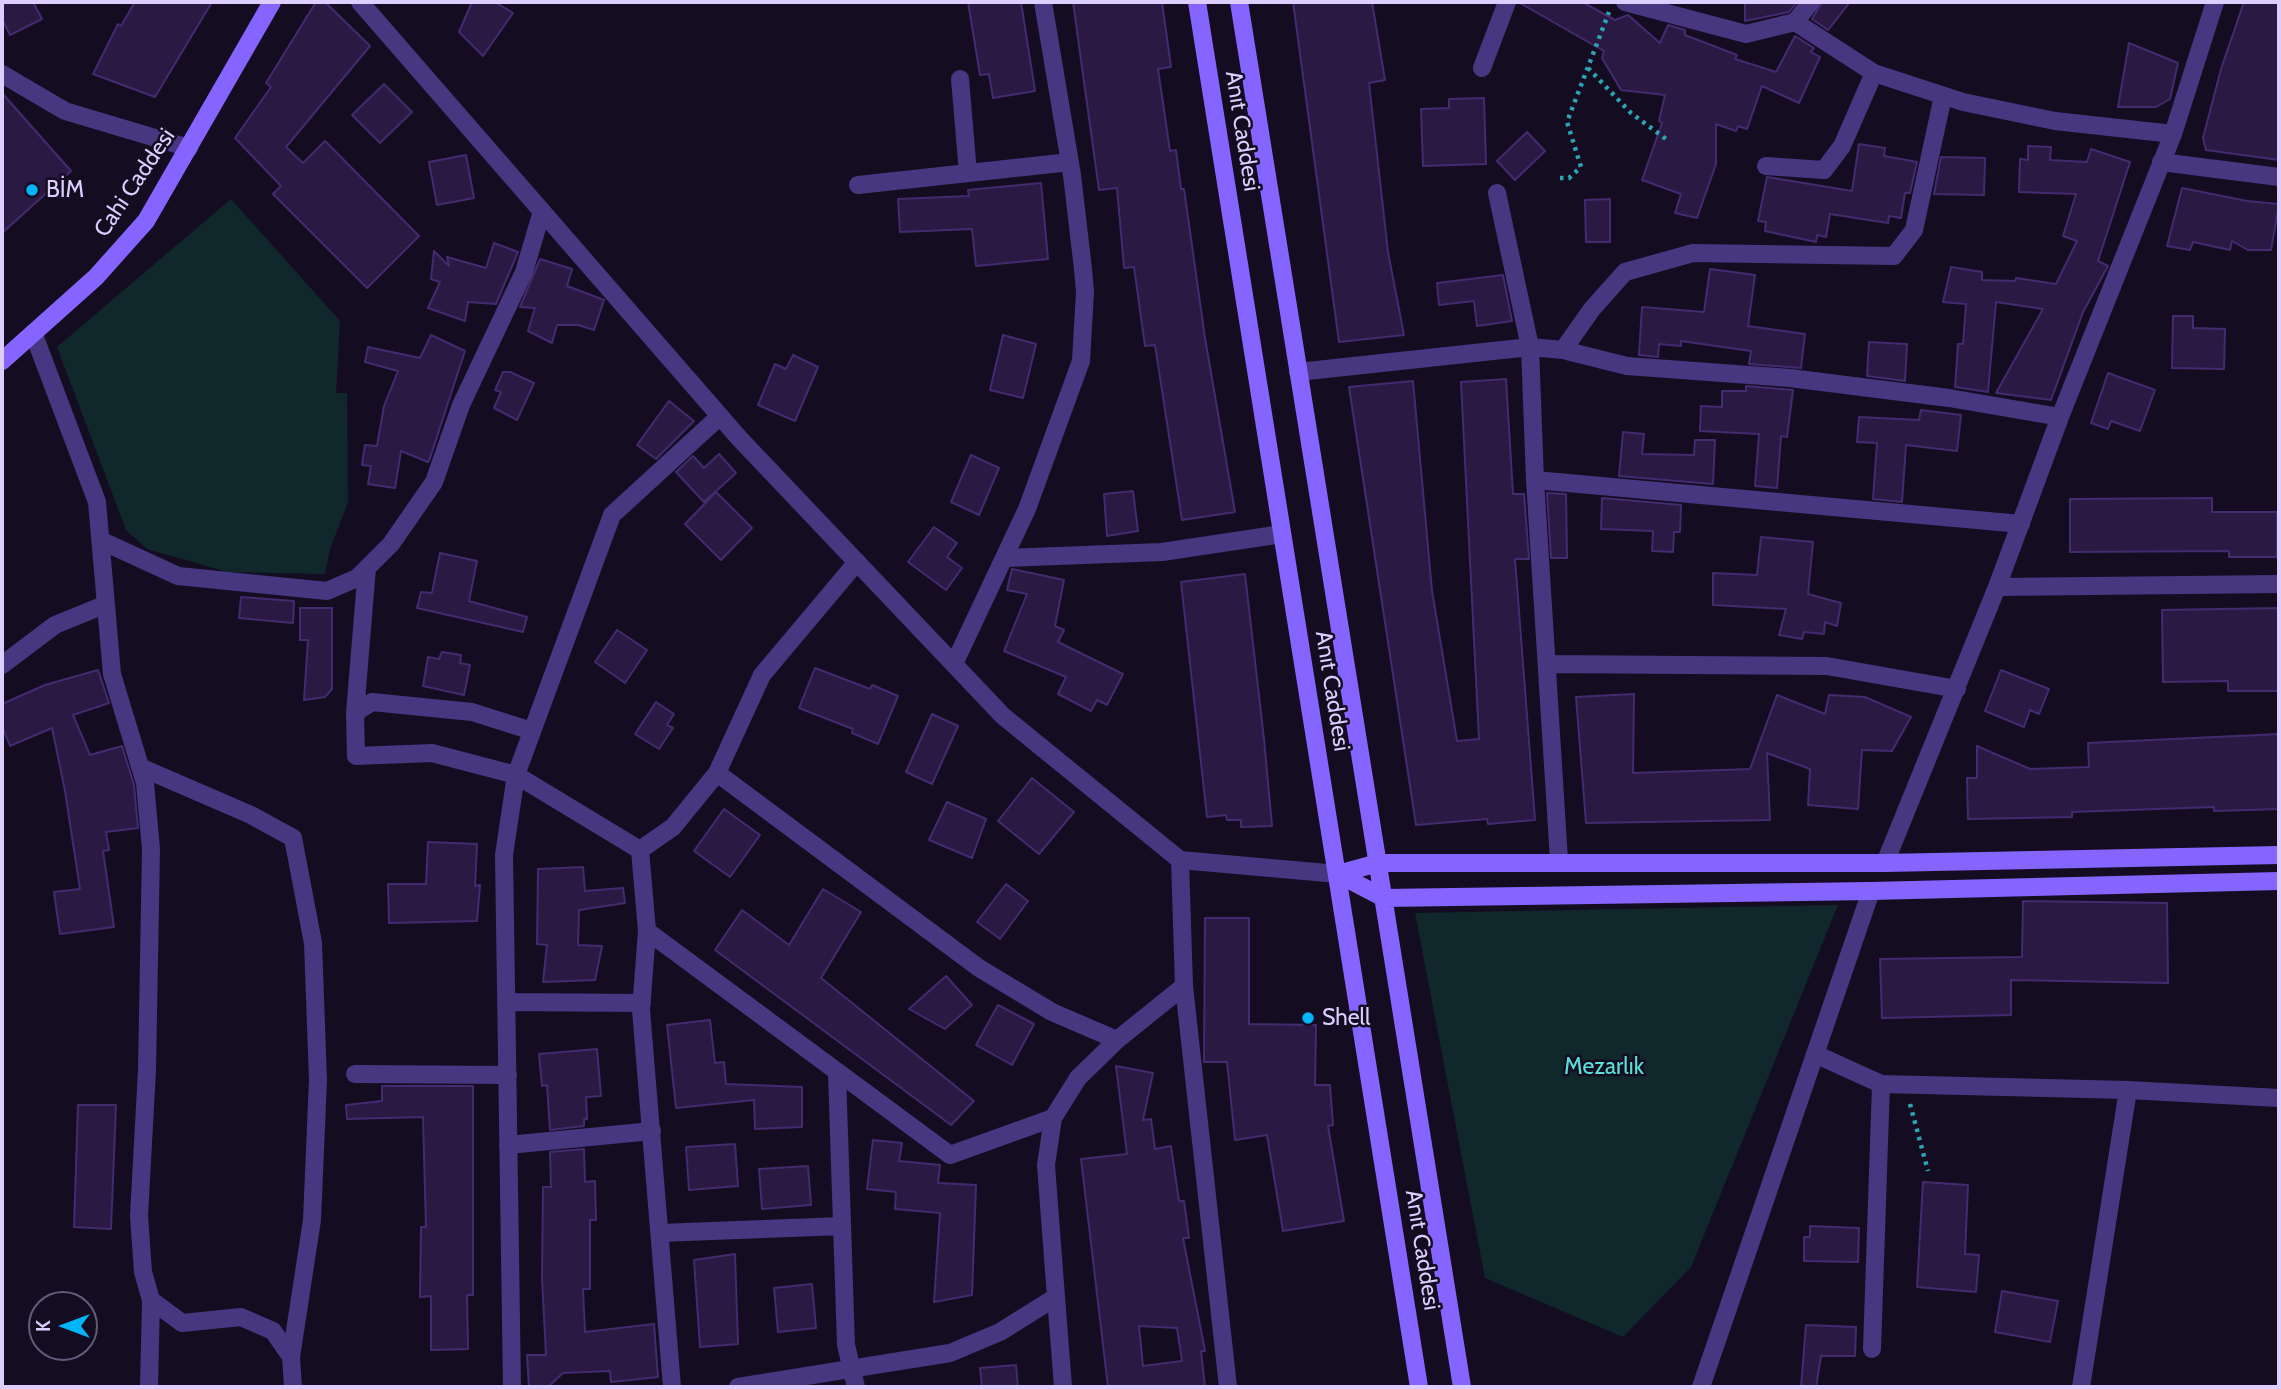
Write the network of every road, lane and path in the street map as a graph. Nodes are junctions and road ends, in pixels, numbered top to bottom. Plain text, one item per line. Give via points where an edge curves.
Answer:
1 (272, 2) edge
2 (360, 2) edge
3 (1044, 2) edge
4 (1197, 2) edge
5 (1239, 2) edge
6 (1507, 2) edge
7 (1613, 2) edge
8 (1625, 2) edge
9 (1811, 2) edge
10 (2216, 2) edge
11 (1795, 22) junction
12 (1482, 68) dead end
13 (1588, 68) junction
14 (1874, 73) junction
15 (2, 74) edge
16 (960, 79) dead end
17 (1943, 96) junction
18 (2173, 134) junction
19 (1666, 139) dead end
20 (189, 148) junction
21 (1070, 162) junction
22 (2161, 162) junction
23 (1766, 166) dead end
24 (968, 173) junction
25 (2279, 177) edge
26 (1560, 178) dead end
27 (858, 185) dead end
28 (1497, 193) dead end
29 (542, 211) junction
30 (34, 335) junction
31 (1530, 347) junction
32 (1563, 350) junction
33 (2, 361) edge
34 (1298, 372) junction
35 (720, 416) junction
36 (2060, 417) junction
37 (1535, 480) junction
38 (2021, 524) junction
39 (1282, 534) junction
40 (102, 541) junction
41 (1004, 558) junction
42 (857, 562) junction
43 (367, 568) junction
44 (2279, 584) edge
45 (1997, 587) junction
46 (104, 605) junction
47 (2, 664) edge
48 (954, 664) junction
49 (1548, 664) junction
50 (1957, 689) junction
51 (355, 713) junction
52 (532, 731) junction
53 (140, 767) junction
54 (717, 773) junction
55 (516, 775) junction
56 (640, 850) junction
57 (2279, 855) edge
58 (1180, 860) junction
59 (1559, 860) junction
60 (1378, 863) junction
61 (1885, 863) junction
62 (1338, 874) junction
63 (2279, 881) edge
64 (1871, 891) junction
65 (1384, 898) junction
66 (647, 931) junction
67 (1184, 986) junction
68 (506, 1002) junction
69 (642, 1003) junction
70 (1117, 1041) junction
71 (1815, 1054) junction
72 (837, 1073) junction
73 (355, 1074) dead end
74 (508, 1075) junction
75 (1881, 1084) junction
76 (1901, 1084) junction
77 (2128, 1090) junction
78 (2279, 1098) edge
79 (1053, 1118) junction
80 (652, 1131) junction
81 (508, 1145) junction
82 (1928, 1171) dead end
83 (842, 1226) junction
84 (660, 1233) junction
85 (1056, 1297) junction
86 (151, 1300) junction
87 (1872, 1349) dead end
88 (291, 1357) junction
89 (854, 1379) edge
90 (149, 1387) edge
91 (293, 1387) edge
92 (512, 1387) edge
93 (672, 1387) edge
94 (738, 1387) edge
95 (1063, 1387) edge
96 (1228, 1387) edge
97 (1419, 1387) edge
98 (1462, 1387) edge
99 (1701, 1387) edge
100 (2081, 1387) edge

1 - 20 main road, Cahi Caddesi
2 - 29 street
3 - 21 street
4 - 39 main road, Anıt Caddesi
5 - 34 main road
6 - 12 street
7 - 13 path
8 - 11 street via 1745,34
9 - 11 street
10 - 18 street
11 - 14 street
13 - 19 path via 1630,113
13 - 26 path via 1567,122 1581,167 1569,178
14 - 17 street
14 - 23 street via 1842,146 1824,170
15 - 20 street via 65,111
16 - 24 street
17 - 18 street via 2055,121
17 - 32 street via 1914,230 1894,256 1693,253 1625,272
18 - 22 street
20 - 30 main road, Cahi Caddesi via 146,221 118,255
21 - 24 street
21 - 41 street via 1085,292 1081,360 1027,509
22 - 25 street
22 - 36 street
24 - 27 street
28 - 31 street
29 - 35 street
29 - 43 street via 524,272 461,405 434,482 391,544
30 - 33 main road, Cahi Caddesi
30 - 40 street via 97,502
31 - 32 street
31 - 34 street
31 - 37 street
32 - 36 street via 1627,366 1790,378
34 - 60 main road
35 - 42 street
35 - 52 street via 612,515
36 - 38 street
37 - 38 street
37 - 49 street
38 - 45 street
39 - 41 street via 1162,552
39 - 62 main road, Anıt Caddesi
40 - 43 street via 178,576 260,586 327,591 357,578
40 - 46 street
41 - 48 street
42 - 48 street
42 - 54 street via 762,675
43 - 51 street
44 - 45 street
45 - 50 street
46 - 47 street via 55,625
46 - 53 street via 112,674
48 - 58 street via 1003,716
49 - 50 street via 1827,666
49 - 59 street
50 - 61 street
51 - 52 street via 372,702 421,705 472,712
51 - 55 street via 356,756 432,752
52 - 55 street
53 - 86 street via 150,849 147,1070 139,1216 143,1272
53 - 88 street via 293,838 313,943 318,1080 312,1220
54 - 56 street via 673,827
54 - 70 street via 979,968 1052,1012
55 - 56 street
55 - 68 street via 504,855
56 - 66 street
57 - 61 main road
58 - 62 street
58 - 67 street
59 - 60 main road
59 - 61 main road
60 - 62 main road
60 - 65 main road
62 - 65 main road
62 - 97 main road, Anıt Caddesi
63 - 64 main road
64 - 65 main road
64 - 71 street
65 - 98 main road
66 - 69 street
66 - 72 street
67 - 70 street
67 - 96 street
68 - 69 street
68 - 74 street
69 - 80 street
70 - 79 street via 1078,1078
71 - 75 street
71 - 99 street
72 - 79 street via 950,1155
72 - 83 street
73 - 74 street
74 - 81 street
75 - 76 street
75 - 87 street
76 - 77 street
76 - 82 path via 1916,1119
77 - 78 street
77 - 100 street
79 - 85 street via 1046,1165
80 - 81 street
80 - 84 street
81 - 92 street
83 - 84 street
83 - 89 street via 846,1345
84 - 93 street
85 - 89 street via 1000,1332 950,1353
85 - 95 street
86 - 88 street via 181,1323 241,1317 273,1331
86 - 90 street
88 - 91 street
89 - 94 street

